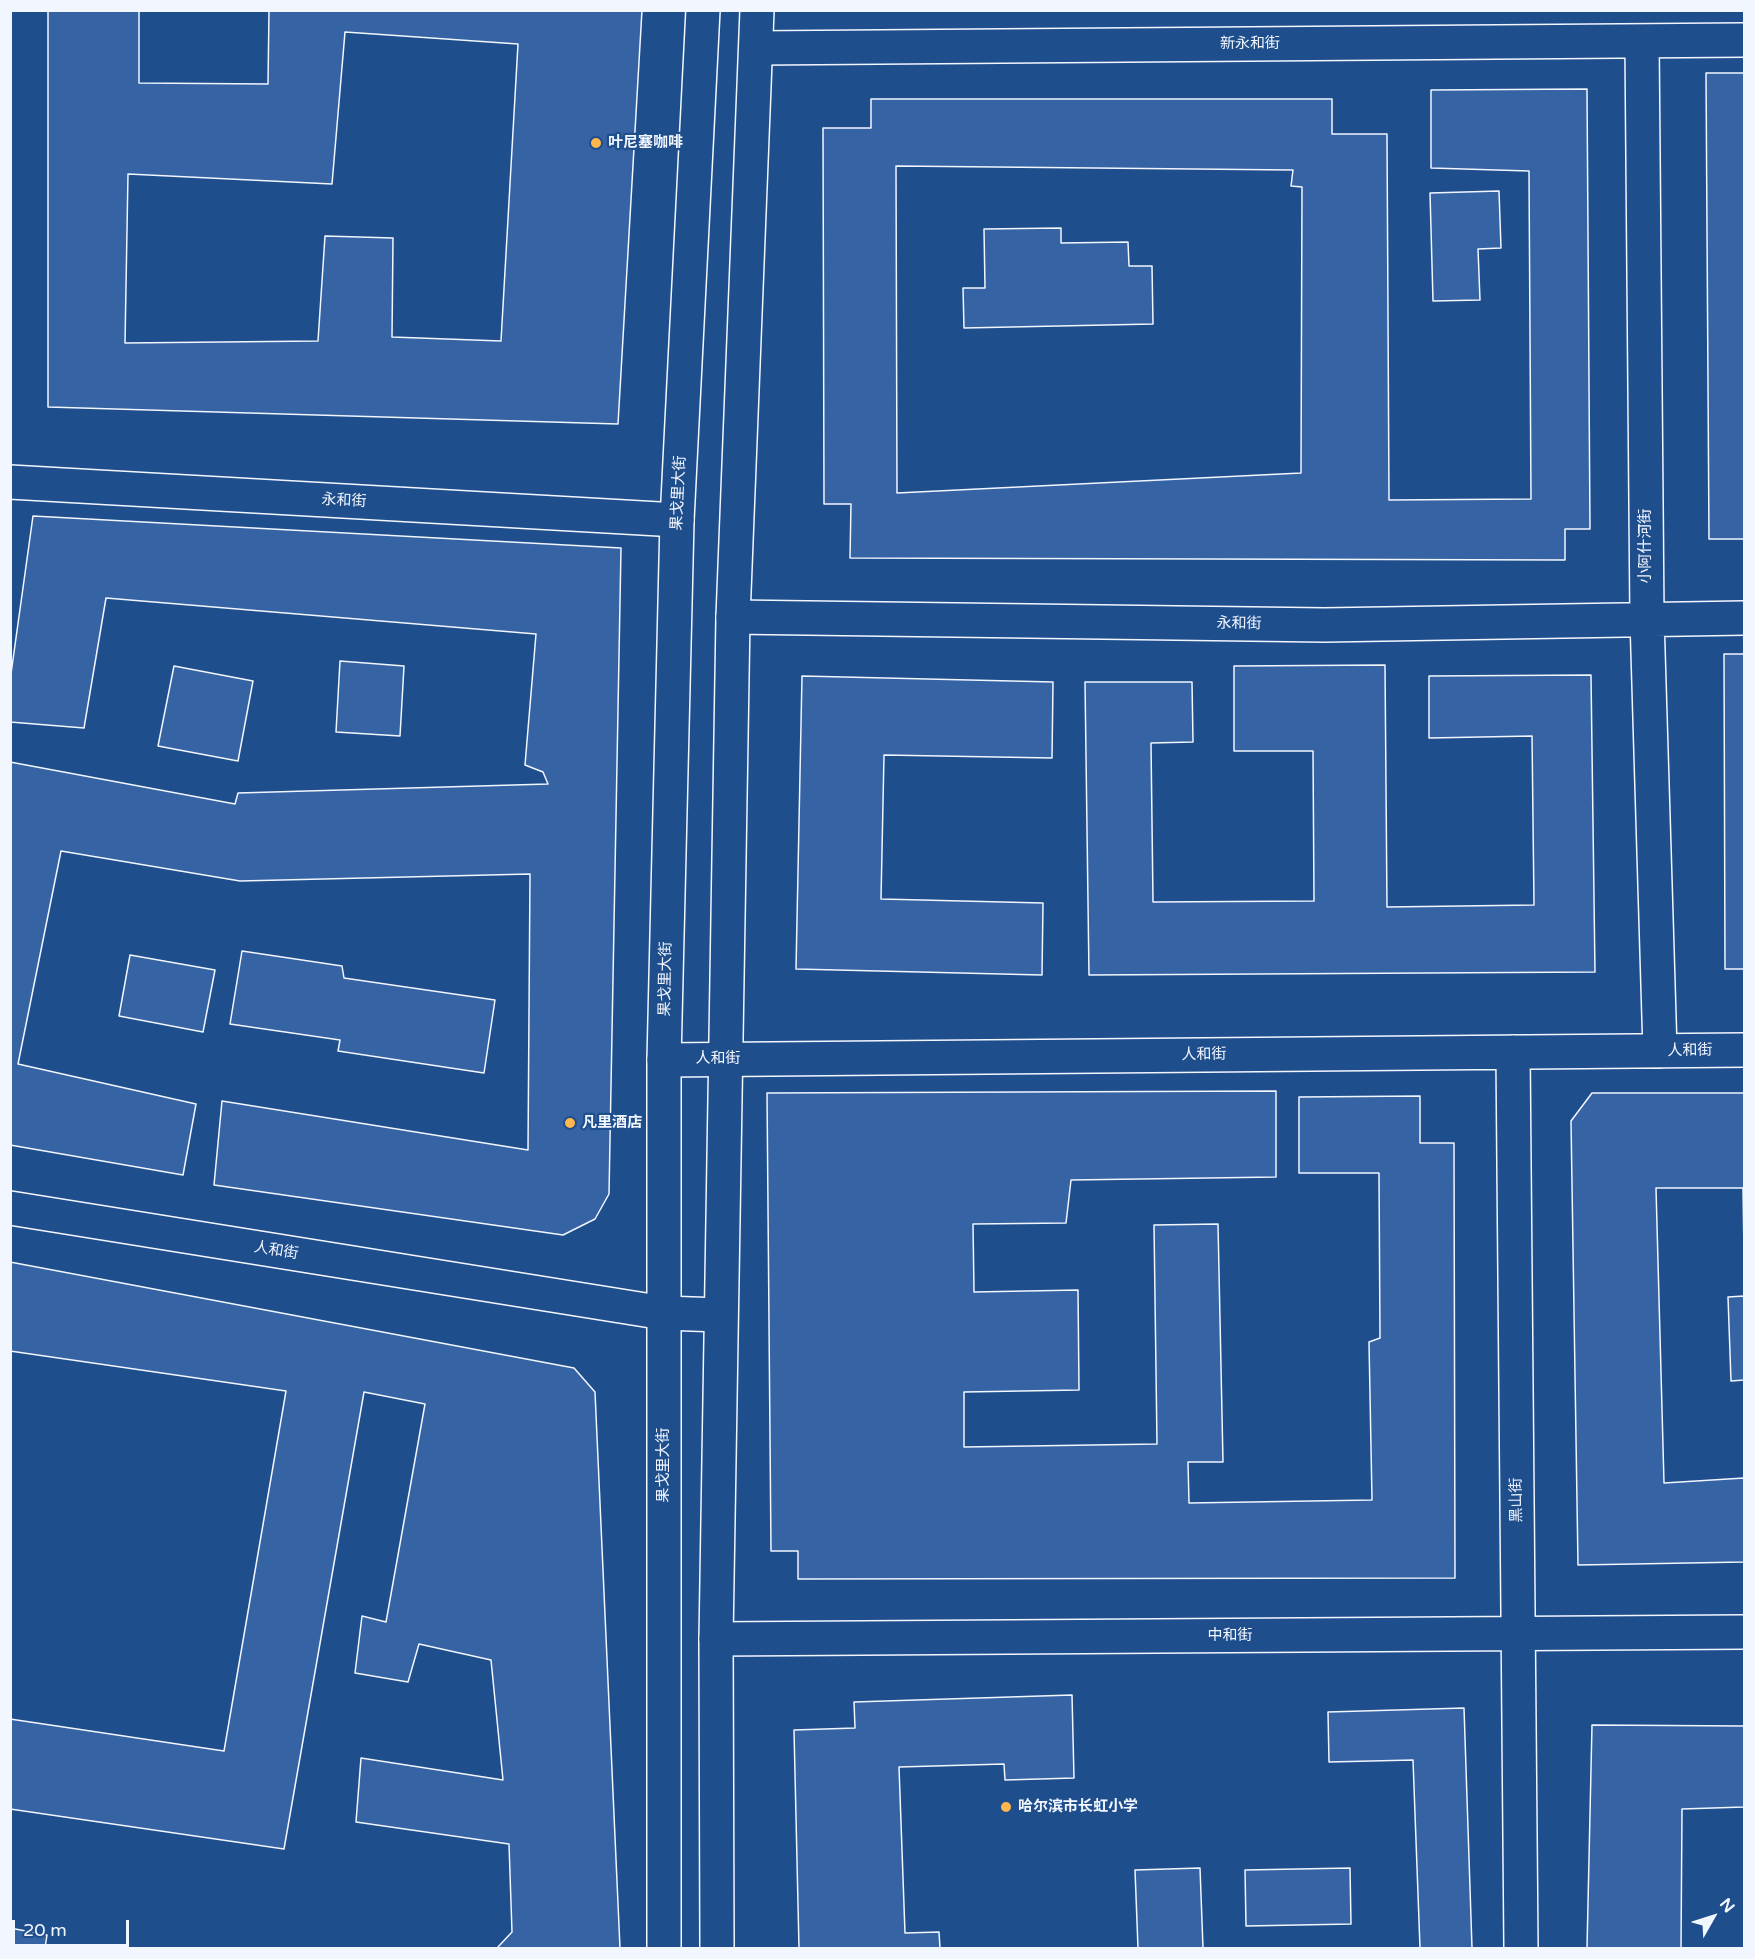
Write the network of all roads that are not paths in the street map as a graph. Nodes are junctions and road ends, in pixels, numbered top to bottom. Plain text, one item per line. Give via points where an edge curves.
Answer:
1 (703, 10) edge
2 (757, 10) edge
3 (1744, 40) edge
4 (1642, 41) junction
5 (756, 48) junction
6 (10, 482) edge
7 (677, 520) junction
8 (733, 617) junction
9 (1647, 618) junction
10 (1744, 618) edge
11 (1744, 1050) edge
12 (1660, 1051) junction
13 (1513, 1052) junction
14 (724, 1059) junction
15 (664, 1060) junction
16 (10, 1208) edge
17 (664, 1313) junction
18 (720, 1315) junction
19 (1744, 1632) edge
20 (1518, 1634) junction
21 (716, 1639) junction
22 (664, 1948) edge
23 (717, 1948) edge
24 (1521, 1948) edge

1 - 7 street, 果戈里大街
2 - 5 street
3 - 4 street, 新永和街
4 - 5 street, 新永和街
4 - 9 street, 小阿什河街
5 - 8 street
6 - 7 street, 永和街
7 - 15 street, 果戈里大街
8 - 9 street, 永和街 via 1324,626
8 - 14 street
9 - 10 street, 永和街
9 - 12 street, 小阿什河街
11 - 12 street, 人和街
12 - 13 street, 人和街
13 - 14 street, 人和街
13 - 20 street, 黑山街
14 - 15 street, 人和街
14 - 18 street
15 - 17 street, 果戈里大街
16 - 17 street, 人和街
17 - 18 street, 人和街
17 - 22 street, 果戈里大街
18 - 21 street
19 - 20 street, 中和街
20 - 21 street, 中和街
20 - 24 street, 黑山街
21 - 23 street

